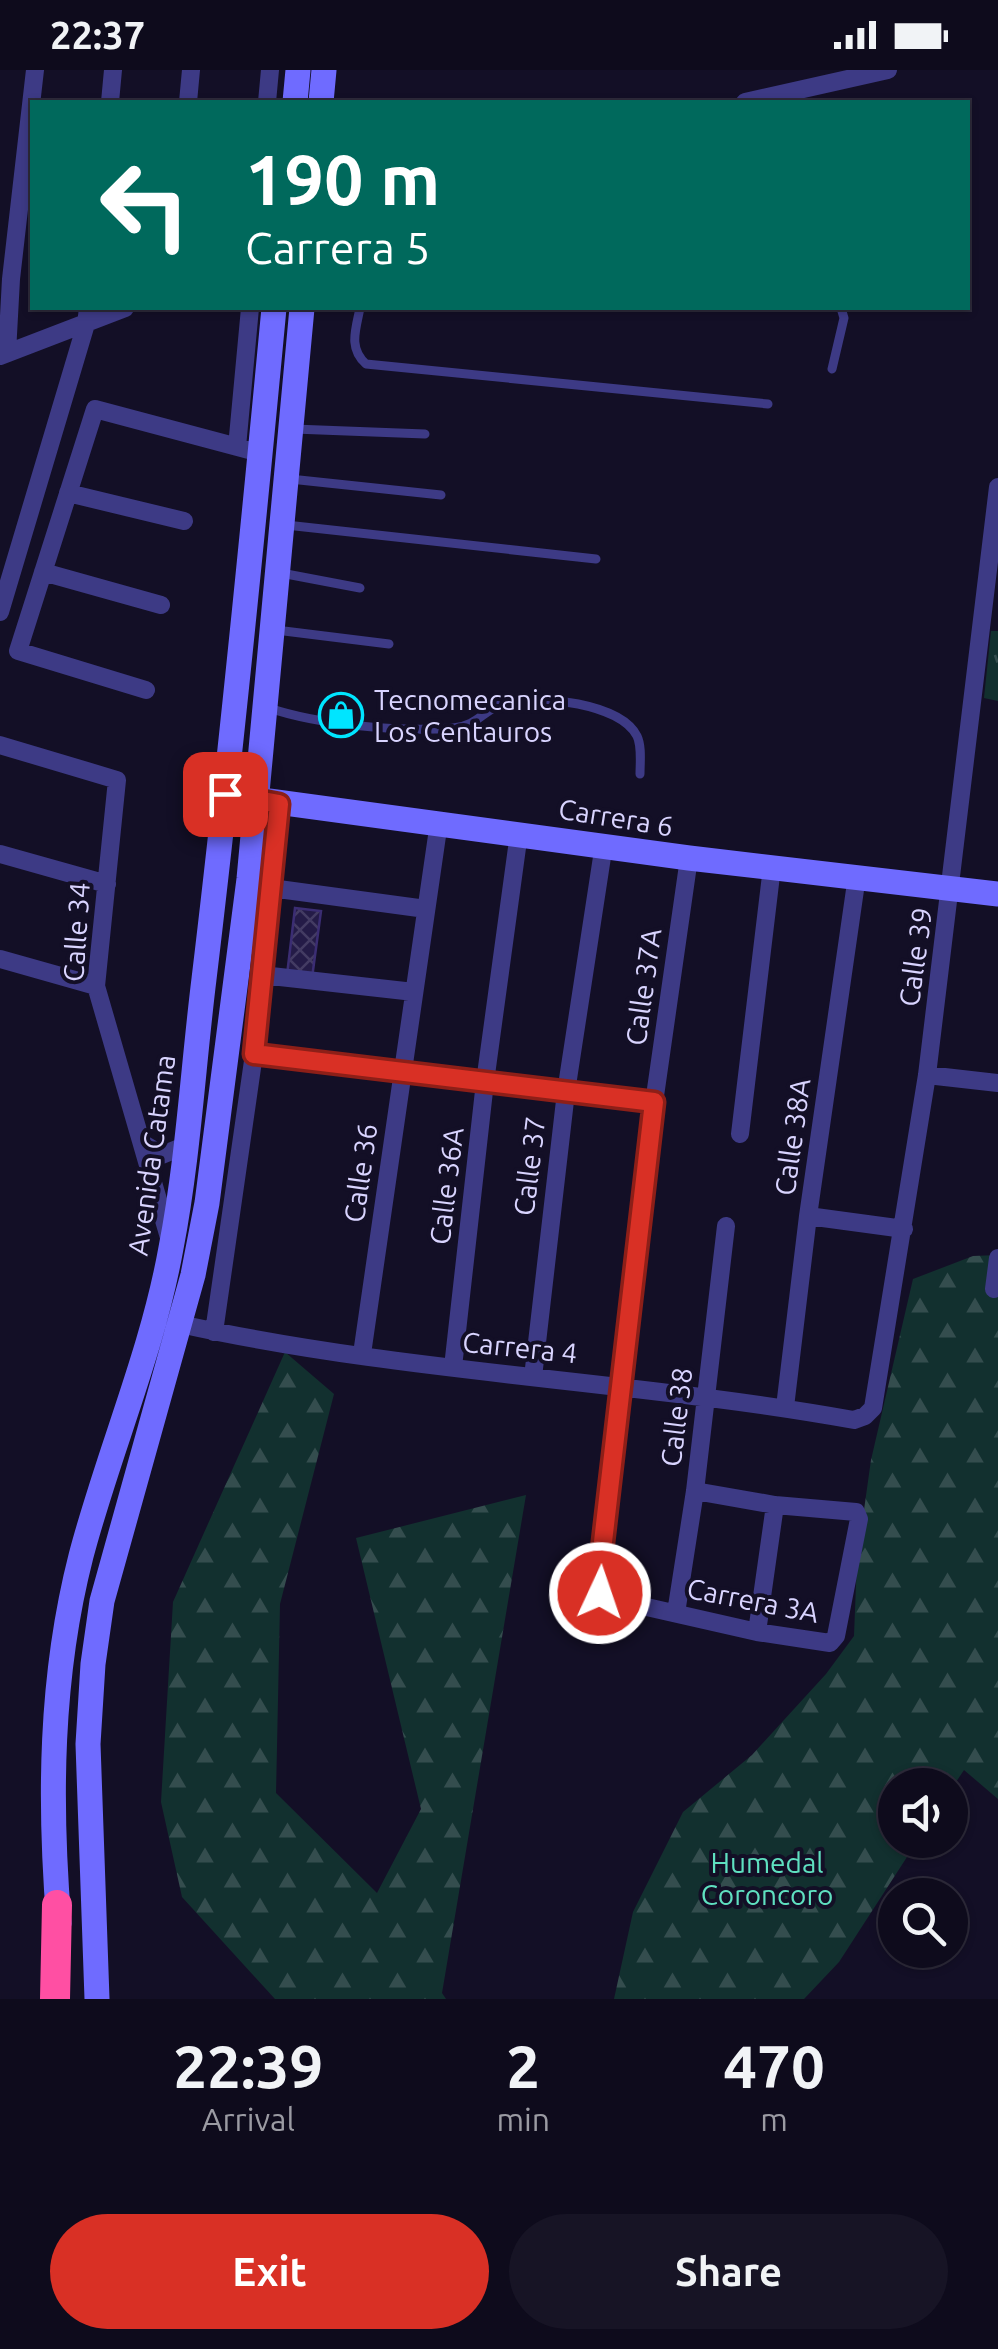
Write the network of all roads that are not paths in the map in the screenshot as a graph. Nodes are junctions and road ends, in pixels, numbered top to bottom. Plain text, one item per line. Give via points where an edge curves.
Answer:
1 (36, 70) edge
2 (113, 70) edge
3 (191, 70) edge
4 (270, 70) edge
5 (298, 70) edge
6 (324, 70) edge
7 (888, 70) edge
8 (32, 100) edge
9 (110, 100) edge
10 (188, 100) edge
11 (267, 100) edge
12 (313, 100) edge
13 (314, 100) edge
14 (754, 100) edge
15 (30, 112) edge
16 (6, 278) edge
17 (116, 310) edge
18 (250, 310) edge
19 (274, 310) edge
20 (302, 310) edge
21 (360, 310) edge
22 (842, 310) edge
23 (87, 316) edge
24 (3, 354) edge
25 (832, 369) dead end
26 (768, 404) dead end
27 (291, 429) junction
28 (426, 434) dead end
29 (249, 450) junction
30 (287, 478) junction
31 (998, 487) edge
32 (68, 493) junction
33 (441, 495) dead end
34 (184, 521) dead end
35 (283, 525) junction
36 (596, 559) dead end
37 (43, 572) junction
38 (278, 572) junction
39 (360, 588) dead end
40 (160, 605) dead end
41 (0, 612) edge
42 (273, 629) junction
43 (389, 644) dead end
44 (146, 690) dead end
45 (266, 707) junction
46 (0, 744) edge
47 (640, 774) dead end
48 (225, 794) junction
49 (268, 802) junction
50 (438, 822) junction
51 (519, 833) junction
52 (604, 844) junction
53 (0, 854) edge
54 (689, 858) junction
55 (772, 867) junction
56 (858, 876) junction
57 (107, 884) junction
58 (271, 888) junction
59 (952, 890) junction
60 (998, 894) edge
61 (426, 909) junction
62 (0, 959) edge
63 (262, 975) junction
64 (96, 986) junction
65 (414, 992) junction
66 (254, 1054) junction
67 (403, 1073) junction
68 (928, 1075) junction
69 (485, 1082) junction
70 (998, 1083) edge
71 (566, 1092) junction
72 (654, 1102) junction
73 (740, 1134) dead end
74 (142, 1143) junction
75 (184, 1146) junction
76 (808, 1216) junction
77 (726, 1226) dead end
78 (904, 1229) junction
79 (172, 1246) junction
80 (998, 1258) edge
81 (994, 1289) dead end
82 (180, 1324) junction
83 (214, 1332) junction
84 (362, 1354) junction
85 (453, 1367) junction
86 (533, 1377) junction
87 (620, 1385) junction
88 (706, 1398) junction
89 (785, 1408) junction
90 (854, 1420) joint
91 (694, 1491) junction
92 (775, 1505) junction
93 (606, 1598) joint
94 (676, 1613) junction
95 (757, 1632) junction
96 (57, 1905) junction
97 (54, 1999) edge
98 (64, 1999) edge
99 (96, 1999) edge

1 - 8 street
2 - 9 street
3 - 10 street
4 - 11 street
5 - 12 main road
6 - 13 main road
7 - 14 street
15 - 16 street
16 - 24 street
17 - 23 street
18 - 29 street
19 - 29 main road, Avenida Catama
20 - 27 main road
21 - 26 lane via 354,341 366,364
22 - 25 lane
23 - 24 street
23 - 41 street
27 - 28 lane
27 - 30 main road
29 - 32 street via 95,409
29 - 48 main road, Avenida Catama
30 - 33 lane
30 - 35 main road
31 - 59 street, Calle 39
32 - 34 street
32 - 37 street
35 - 36 lane
35 - 38 main road
37 - 40 street
37 - 44 street via 18,651
38 - 39 lane
38 - 42 main road
42 - 43 lane
42 - 45 main road
45 - 47 lane via 301,718 433,729 475,724 509,702 572,703 627,722 639,739
45 - 49 main road
46 - 57 street, Calle 34 via 117,780
48 - 49 main road, Carrera 6
48 - 75 main road, Avenida Catama
49 - 50 main road, Carrera 6
49 - 58 street
49 - 82 main road via 207,1204
50 - 51 main road, Carrera 6
50 - 61 street, Calle 36
51 - 52 main road, Carrera 6
51 - 69 street, Calle 36A
52 - 54 main road, Carrera 6
52 - 71 street, Calle 37
53 - 57 street
54 - 55 main road, Carrera 6
54 - 72 street, Calle 37A
55 - 56 main road, Carrera 6
55 - 73 street
56 - 59 main road, Carrera 6
56 - 76 street, Calle 38A
57 - 64 street, Calle 34
58 - 61 street
58 - 63 street
59 - 60 main road, Carrera 6
59 - 68 street, Calle 39
61 - 65 street, Calle 36
62 - 64 street
63 - 65 street
63 - 66 street
64 - 74 street, Calle 34
65 - 67 street, Calle 36
66 - 67 street
66 - 83 street
67 - 69 street
67 - 84 street, Calle 36
68 - 70 street
68 - 78 street, Calle 39
69 - 71 street
69 - 85 street, Calle 36A
71 - 72 street
71 - 86 street, Calle 37
72 - 87 street, Calle 37A
74 - 75 street via 162,1155
74 - 79 street, Calle 34
75 - 79 main road, Avenida Catama
76 - 78 street
76 - 89 street, Calle 38A
77 - 88 street, Calle 38
78 - 90 street, Calle 39 via 877,1397
79 - 96 main road, Avenida Catama via 70,1602 53,1747
80 - 81 street
82 - 83 street, Carrera 4
82 - 99 main road via 102,1601 93,1664 88,1744
83 - 84 street, Carrera 4
84 - 85 street, Carrera 4
85 - 86 street, Carrera 4
86 - 87 street, Carrera 4
87 - 88 street, Carrera 4
87 - 93 street, Calle 37A via 598,1585
88 - 89 street, Carrera 4
88 - 91 street, Calle 38
89 - 90 street, Carrera 4
91 - 92 street
91 - 94 street, Calle 38
92 - 95 street
92 - 95 street, Carrera 3A via 856,1512 859,1518 830,1643
93 - 94 street, Carrera 3A
94 - 95 street, Carrera 3A
96 - 97 highway
96 - 98 main road, Avenida Catama

